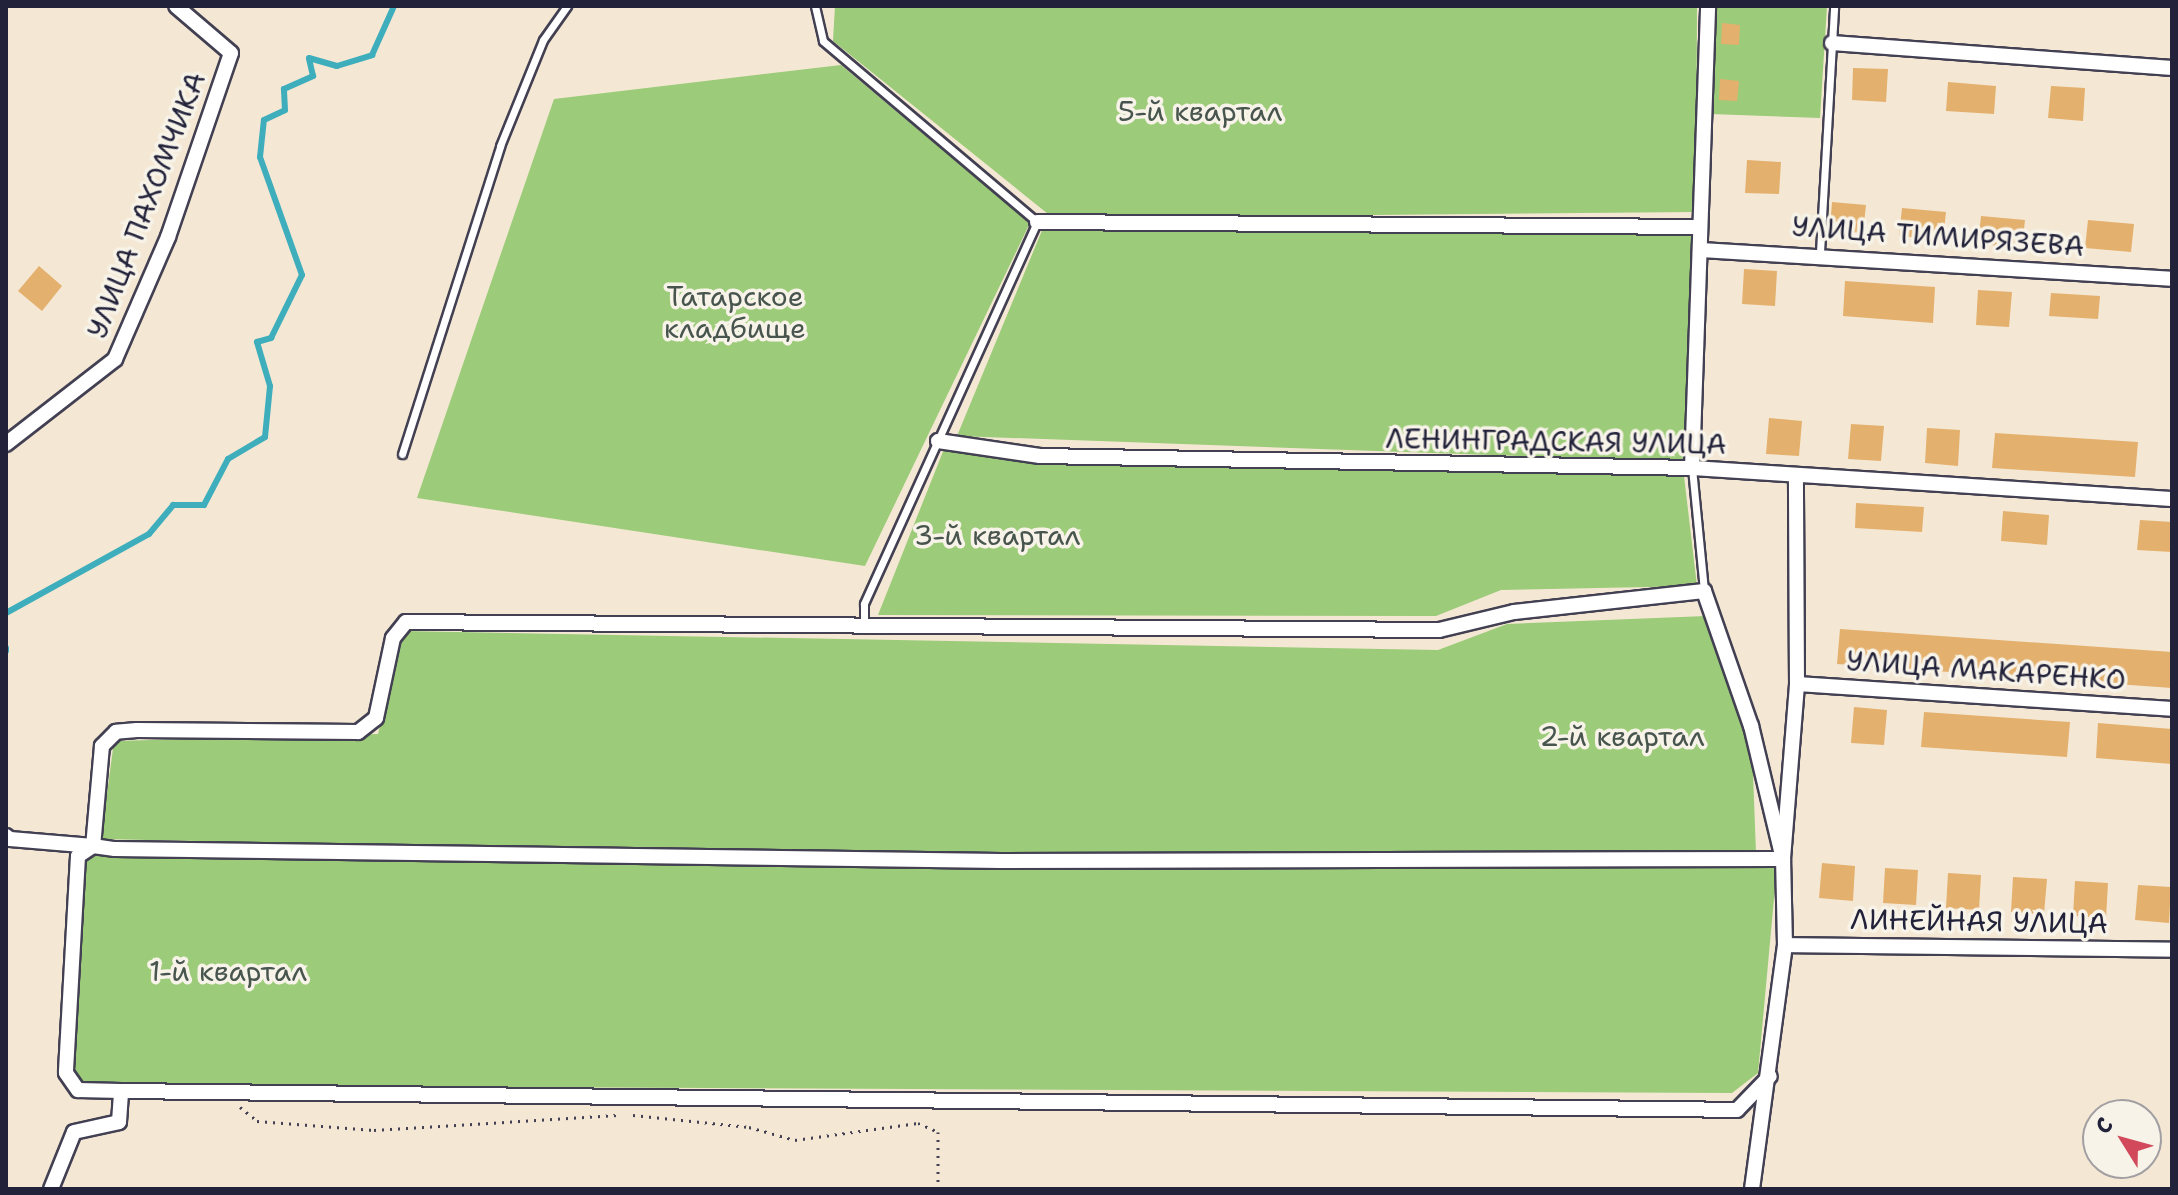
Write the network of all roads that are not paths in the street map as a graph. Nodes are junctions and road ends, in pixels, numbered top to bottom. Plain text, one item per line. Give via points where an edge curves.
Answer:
1 (176, 6) edge
2 (567, 6) edge
3 (815, 6) edge
4 (1708, 6) edge
5 (1834, 6) edge
6 (1832, 43) junction
7 (2172, 68) edge
8 (1037, 222) junction
9 (1700, 227) junction
10 (1700, 250) junction
11 (1820, 252) junction
12 (2172, 279) edge
13 (938, 441) junction
14 (6, 444) edge
15 (402, 454) dead end
16 (1692, 468) junction
17 (1796, 475) junction
18 (2172, 499) edge
19 (1704, 591) junction
20 (864, 621) junction
21 (1797, 684) junction
22 (2172, 709) edge
23 (6, 836) edge
24 (93, 846) junction
25 (1783, 859) junction
26 (1785, 945) junction
27 (2172, 950) edge
28 (1770, 1076) junction
29 (121, 1091) junction
30 (51, 1189) edge
31 (1752, 1189) edge

1 - 14 street, УЛИЦА ПАХОМЧИКА via 231,53 168,237 115,359
2 - 15 lane via 543,40 500,146
3 - 8 lane via 823,41
4 - 9 street
5 - 6 lane
6 - 7 street
6 - 11 lane
8 - 9 street
8 - 13 lane
9 - 10 street
10 - 11 street, УЛИЦА ТИМИРЯЗЕВА
10 - 16 street
11 - 12 street, УЛИЦА ТИМИРЯЗЕВА
13 - 16 street, ЛЕНИНГРАДСКАЯ УЛИЦА via 1040,456
13 - 20 lane via 864,604
16 - 17 street, ЛЕНИНГРАДСКАЯ УЛИЦА
16 - 19 lane
17 - 18 street, ЛЕНИНГРАДСКАЯ УЛИЦА
17 - 21 street
19 - 20 street via 1514,612 1439,630
19 - 25 street via 1751,726
20 - 24 street via 406,622 393,638 376,718 358,732 137,730 108,737
21 - 22 street, УЛИЦА МАКАРЕНКО
21 - 25 street
23 - 24 street
24 - 25 street via 1001,861
24 - 29 street via 78,856 66,1073 78,1090
25 - 26 street
26 - 27 street, ЛИНЕЙНАЯ УЛИЦА
26 - 28 street
28 - 29 street via 1737,1110
28 - 31 street
29 - 30 street via 119,1122 74,1132

